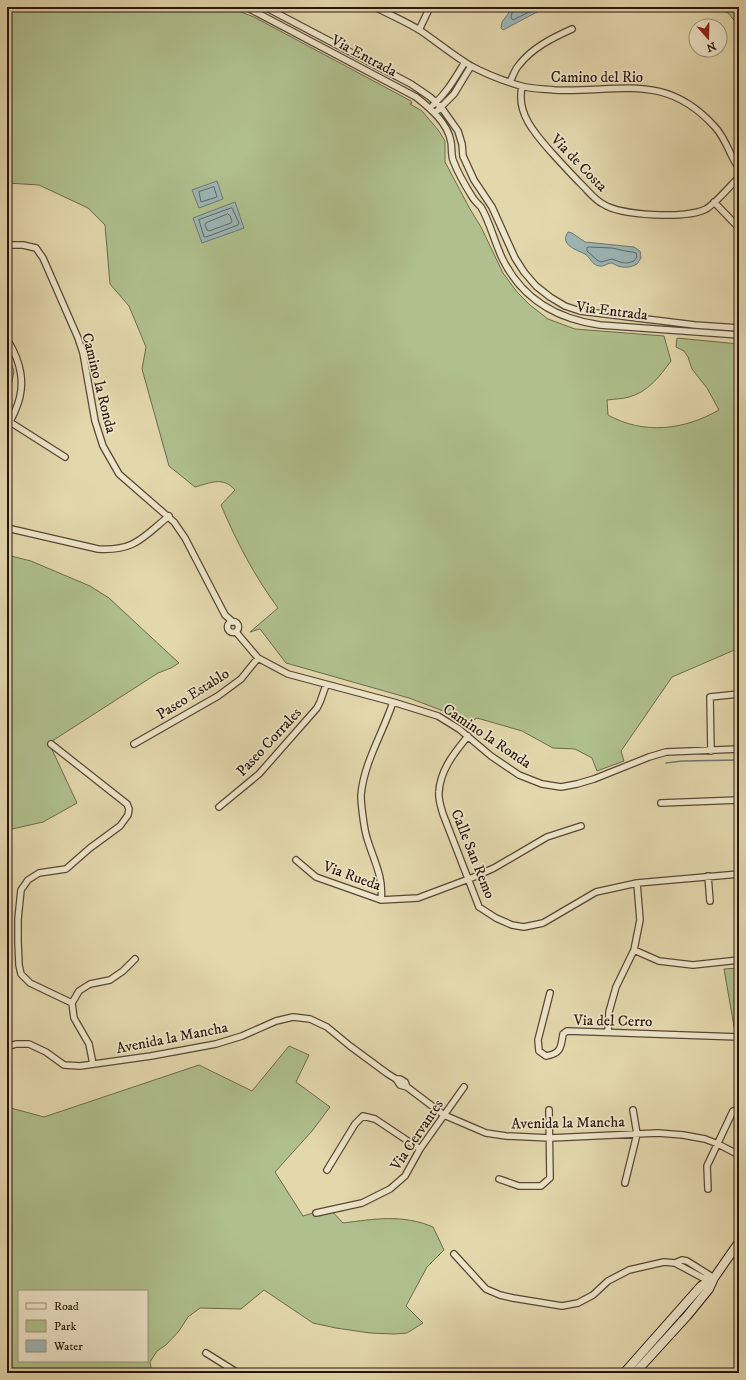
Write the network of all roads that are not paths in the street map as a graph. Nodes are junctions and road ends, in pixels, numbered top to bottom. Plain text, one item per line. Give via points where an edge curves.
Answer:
1 (246, 7) edge
2 (265, 7) edge
3 (375, 7) edge
4 (430, 7) edge
5 (572, 29) dead end
6 (419, 30) junction
7 (465, 62) junction
8 (472, 66) junction
9 (510, 82) junction
10 (522, 87) junction
11 (436, 103) junction
12 (441, 107) junction
13 (430, 108) junction
14 (435, 113) junction
15 (462, 144) junction
16 (452, 146) junction
17 (739, 168) edge
18 (739, 177) edge
19 (483, 193) junction
20 (474, 199) junction
21 (714, 202) junction
22 (739, 228) edge
23 (7, 245) edge
24 (671, 322) junction
25 (739, 328) edge
26 (670, 330) junction
27 (739, 335) edge
28 (7, 339) edge
29 (8, 424) edge
30 (65, 457) dead end
31 (169, 516) junction
32 (7, 528) edge
33 (225, 615) junction
34 (233, 622) junction
35 (227, 626) junction
36 (236, 632) junction
37 (258, 658) junction
38 (326, 685) junction
39 (739, 694) edge
40 (393, 702) junction
41 (468, 736) junction
42 (51, 744) dead end
43 (134, 744) dead end
44 (739, 749) edge
45 (711, 751) junction
46 (739, 800) edge
47 (661, 803) dead end
48 (219, 807) dead end
49 (581, 826) dead end
50 (296, 860) dead end
51 (739, 874) edge
52 (708, 876) junction
53 (468, 879) junction
54 (636, 883) junction
55 (381, 900) junction
56 (710, 901) dead end
57 (634, 950) junction
58 (135, 959) dead end
59 (739, 960) edge
60 (550, 993) dead end
61 (72, 1003) junction
62 (608, 1032) junction
63 (739, 1037) edge
64 (7, 1047) edge
65 (94, 1064) junction
66 (464, 1087) dead end
67 (549, 1110) dead end
68 (633, 1110) dead end
69 (736, 1110) edge
70 (444, 1115) junction
71 (636, 1134) junction
72 (550, 1138) junction
73 (718, 1144) junction
74 (420, 1149) junction
75 (739, 1155) edge
76 (327, 1170) dead end
77 (499, 1179) dead end
78 (625, 1183) dead end
79 (708, 1189) dead end
80 (316, 1213) dead end
81 (739, 1242) edge
82 (454, 1254) dead end
83 (714, 1278) junction
84 (206, 1353) dead end
85 (238, 1373) edge
86 (624, 1373) edge
87 (635, 1373) edge

1 - 13 street, Via Entrada via 416,97
2 - 11 street, Via Entrada via 411,84
3 - 6 street, Camino del Rio
4 - 6 street
5 - 9 street via 531,52 518,65
6 - 7 street, Camino del Rio
7 - 8 street, Camino del Rio
7 - 11 street
8 - 9 street, Camino del Rio
8 - 12 street via 454,94
9 - 10 street, Camino del Rio
10 - 17 street, Camino del Rio via 566,90 646,88 677,97 714,125 727,142 734,162
10 - 21 street, Via de Costa via 521,103 530,128 602,204 626,212 683,215 707,208
11 - 12 street, Via Entrada
11 - 13 street
12 - 14 street
12 - 15 street, Via Entrada via 458,131
13 - 14 street, Via Entrada
14 - 16 street, Via Entrada via 449,135
15 - 16 street
15 - 19 street, Via Entrada via 463,156
16 - 20 street, Via Entrada via 453,159
18 - 21 street, Via de Costa
19 - 20 street
19 - 24 street, Via Entrada via 524,272 550,297 580,311
20 - 26 street, Via Entrada via 481,207 512,276 532,298 545,307 583,323
21 - 22 street
23 - 31 street, Camino la Ronda via 36,248 43,258 83,353 95,421 103,446 119,474
24 - 25 street, Via Entrada
24 - 26 street
26 - 27 street, Via Entrada
28 - 29 street via 21,369 22,389 17,407
29 - 30 street
31 - 32 street via 142,540 109,550
31 - 33 street, Camino la Ronda via 185,538
33 - 34 street, Camino la Ronda
33 - 35 street, Camino la Ronda
34 - 35 street
34 - 36 street, Camino la Ronda via 238,626
35 - 36 street, Camino la Ronda via 229,632
36 - 37 street, Camino la Ronda
37 - 38 street, Camino la Ronda via 288,674
37 - 43 street, Paseo Establo via 241,679 218,696
38 - 40 street, Camino la Ronda
38 - 48 street, Paseo Corrales via 317,708 264,768
39 - 45 street via 710,697
40 - 41 street, Camino la Ronda via 438,716
40 - 55 street via 366,771 361,796 366,837 380,875
41 - 45 street, Camino la Ronda via 519,775 542,784 561,787 594,779 666,752
41 - 53 street, Calle San Remo via 442,776 439,793 443,814
42 - 61 street via 127,804 129,809 120,826 66,869 38,873 28,880 21,890 18,942 22,974 30,983
44 - 45 street, Camino la Ronda
46 - 47 street
49 - 53 street, Via Rueda via 547,837 494,868
50 - 55 street, Via Rueda via 316,877
51 - 52 street, Calle San Remo
52 - 54 street, Calle San Remo
52 - 56 street
53 - 54 street, Calle San Remo via 479,907 496,918 524,927 543,923 596,892
53 - 55 street, Via Rueda via 418,898
54 - 57 street via 640,920
57 - 59 street via 660,961 693,965
57 - 62 street via 616,987 609,1012
58 - 61 street via 123,972 110,980 90,984 79,991
60 - 62 street, Via del Cerro via 538,1040 539,1051 546,1056 558,1051 562,1046 563,1034 567,1031
61 - 65 street via 74,1018 89,1044
62 - 63 street, Via del Cerro
64 - 65 street, Avenida la Mancha via 28,1044 46,1052 64,1065
65 - 70 street, Avenida la Mancha via 216,1044 242,1036 276,1020 293,1017 310,1019 327,1027 396,1079 400,1085 407,1087
66 - 70 street, Via Cervantes
67 - 72 street
68 - 71 street
69 - 73 street
70 - 72 street, Avenida la Mancha via 486,1132 506,1136
70 - 74 street, Via Cervantes
71 - 72 street, Avenida la Mancha
71 - 73 street, Avenida la Mancha via 683,1135
71 - 78 street
72 - 77 street via 550,1178 541,1186 519,1186
73 - 75 street, Avenida la Mancha
73 - 79 street via 707,1166
74 - 76 street via 375,1119 363,1116 355,1124
74 - 80 street, Via Cervantes via 405,1176 390,1189 362,1203
81 - 83 street
82 - 83 street via 486,1289 513,1298 562,1306 578,1303 593,1295 608,1281 630,1270 664,1262 687,1261
83 - 86 street via 701,1286
83 - 87 street via 709,1289 687,1316
84 - 85 street

